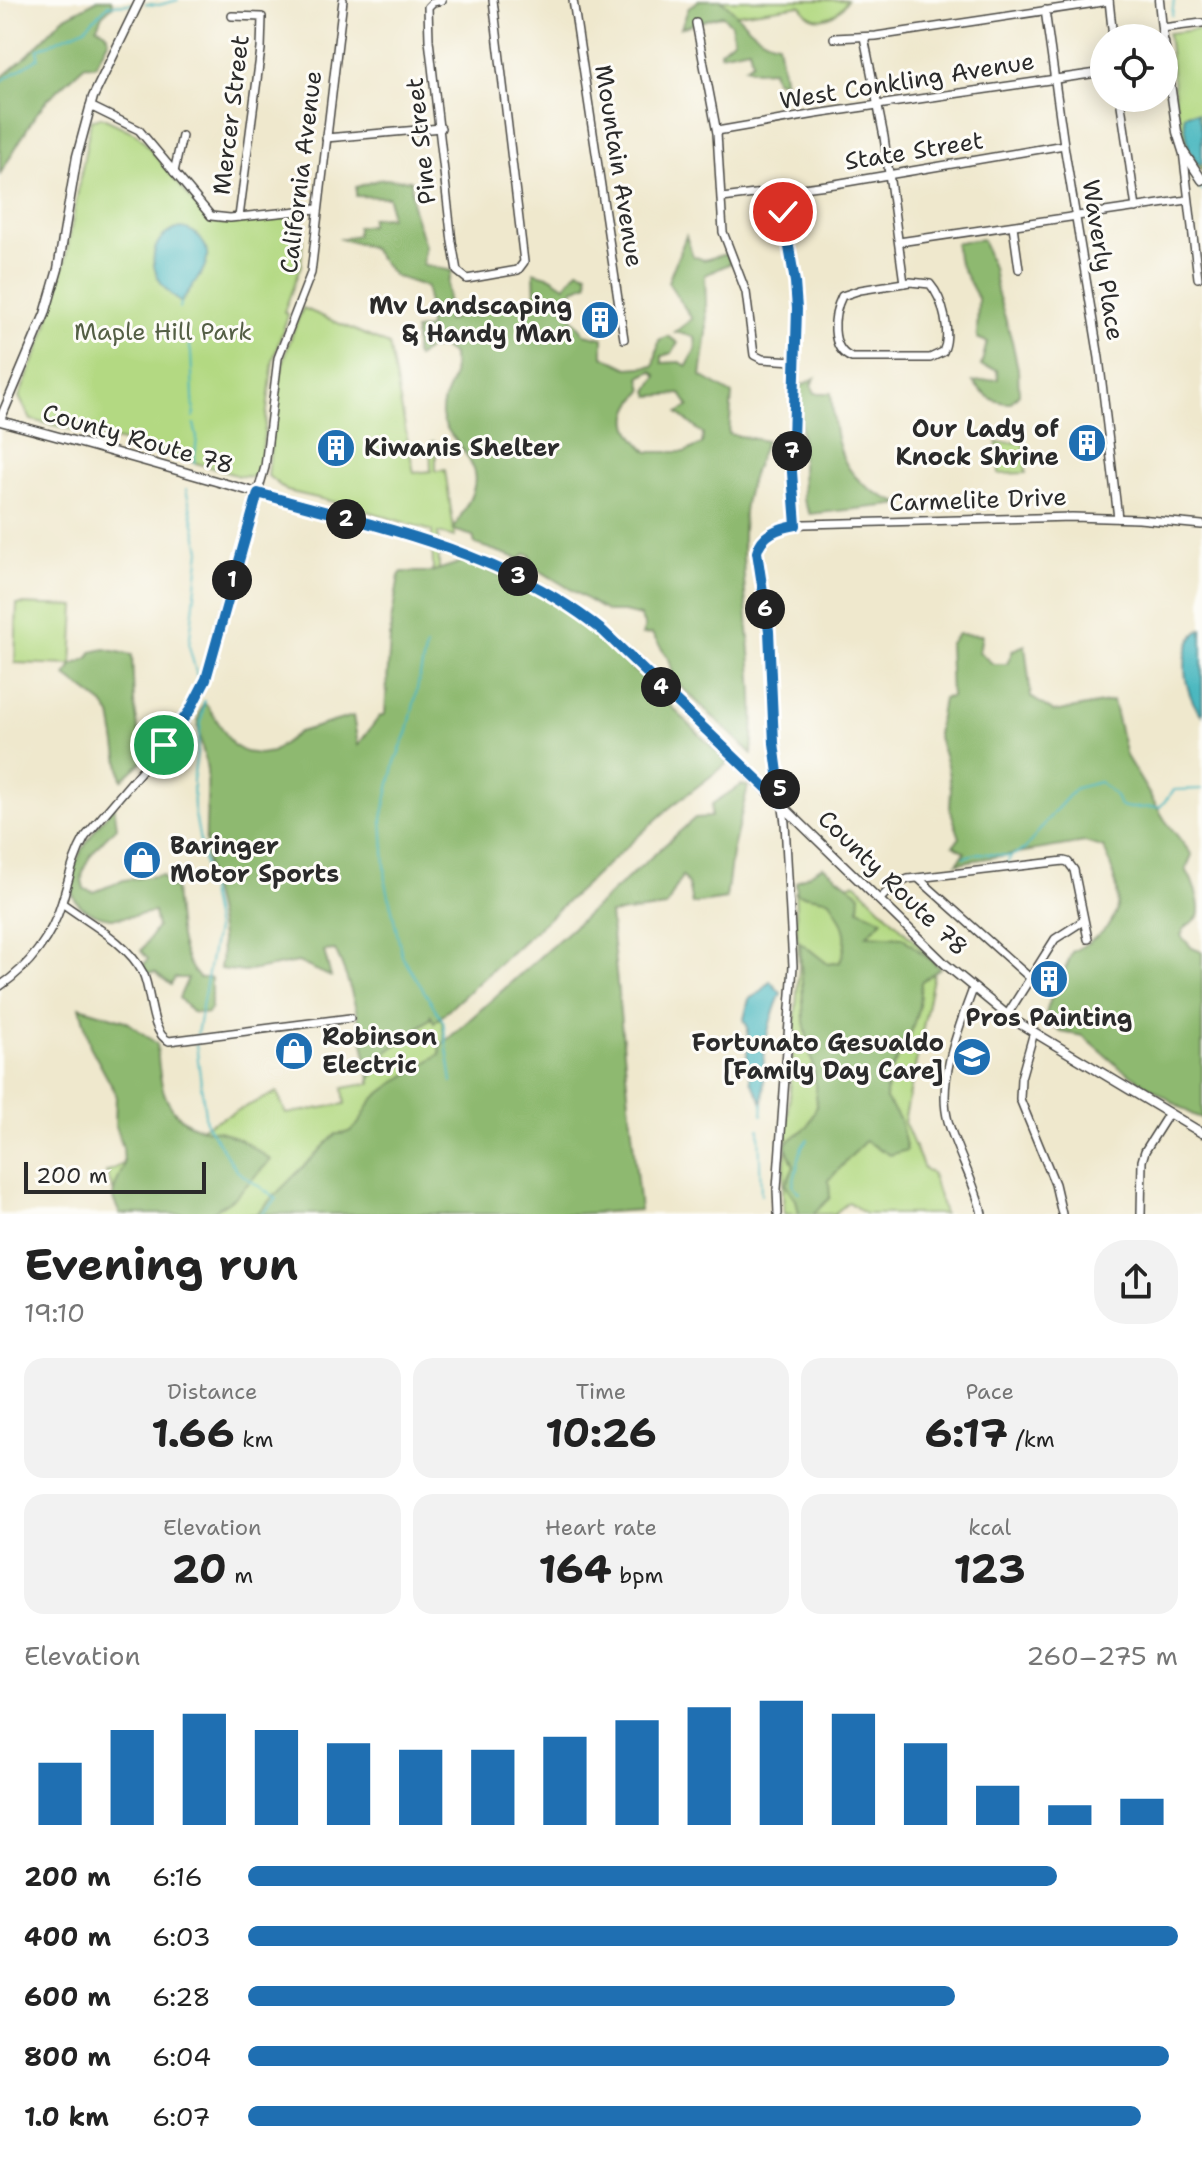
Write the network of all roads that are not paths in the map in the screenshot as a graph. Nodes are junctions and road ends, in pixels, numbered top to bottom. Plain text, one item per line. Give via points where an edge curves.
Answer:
1 (140, 0) edge
2 (343, 0) edge
3 (442, 0) edge
4 (493, 0) edge
5 (573, 0) edge
6 (1109, 0) edge
7 (1159, 0) edge
8 (1045, 10) junction
9 (232, 16) dead end
10 (696, 23) dead end
11 (1202, 23) edge
12 (1112, 24) edge
13 (1162, 24) edge
14 (1178, 31) edge
15 (864, 37) junction
16 (834, 38) dead end
17 (1090, 74) edge
18 (1055, 79) junction
19 (878, 105) junction
20 (90, 106) junction
21 (1122, 112) edge
22 (1174, 112) edge
23 (441, 128) junction
24 (717, 131) junction
25 (182, 136) dead end
26 (326, 138) junction
27 (1064, 145) junction
28 (1183, 151) junction
29 (174, 172) junction
30 (889, 175) junction
31 (1202, 180) edge
32 (781, 189) junction
33 (722, 198) junction
34 (1187, 200) junction
35 (1136, 208) junction
36 (317, 209) junction
37 (239, 217) junction
38 (1076, 217) junction
39 (1013, 226) junction
40 (899, 242) junction
41 (1019, 269) dead end
42 (1198, 278) dead end
43 (904, 283) junction
44 (624, 339) dead end
45 (794, 361) junction
46 (0, 420) edge
47 (258, 493) junction
48 (1118, 518) junction
49 (796, 525) junction
50 (1202, 525) edge
51 (782, 803) junction
52 (918, 878) junction
53 (879, 900) junction
54 (62, 903) junction
55 (1083, 921) junction
56 (1088, 939) dead end
57 (1029, 977) junction
58 (0, 986) edge
59 (973, 989) junction
60 (1007, 1015) junction
61 (350, 1018) dead end
62 (1034, 1032) junction
63 (1169, 1113) junction
64 (1202, 1133) edge
65 (778, 1214) edge
66 (982, 1214) edge
67 (1062, 1214) edge
68 (1141, 1214) edge

1 - 20 street
2 - 26 street, California Avenue
3 - 23 street, Pine Street via 427,10
4 - 23 street, Pine Street via 522,268 467,279 459,275
5 - 44 street, Mountain Avenue
6 - 8 street
6 - 12 street
7 - 13 street
8 - 15 street
8 - 18 street, Waverly Place
9 - 37 street, Mercer Street via 262,17
10 - 24 street
11 - 14 street
15 - 16 street
15 - 19 street
17 - 18 street, West Conkling Avenue
18 - 19 street, West Conkling Avenue
18 - 27 street, Waverly Place
19 - 24 street, West Conkling Avenue
19 - 30 street
20 - 29 street via 139,130
20 - 46 street via 58,269
21 - 35 street
22 - 28 street
23 - 26 street
24 - 33 street
25 - 29 street
26 - 36 street, California Avenue
27 - 30 street, State Street
27 - 38 street, Waverly Place
28 - 31 street
28 - 34 street
29 - 37 street via 207,213
30 - 32 street, State Street
30 - 40 street
32 - 33 street, State Street
32 - 45 street via 797,295
33 - 45 street via 723,232 746,292 754,355
34 - 35 street
34 - 42 street
35 - 38 street
36 - 37 street
36 - 47 street, California Avenue via 309,281 275,371
38 - 39 street
38 - 48 street, Waverly Place
39 - 40 street
39 - 41 street
40 - 43 street
43 - 43 street via 924,282 937,292 947,340 943,352 930,358 852,358 842,353 836,335 842,296
45 - 49 street
46 - 47 street, County Route 78
47 - 51 street, County Route 78 via 457,551 534,584 603,631
47 - 54 street, California Avenue via 202,690 164,745 85,837
48 - 49 street, Carmelite Drive
48 - 50 street, Carmelite Drive
49 - 51 street, Carmelite Drive via 768,535 759,543 757,557 769,631
51 - 53 street, County Route 78
51 - 65 street via 793,966
52 - 53 street via 897,884
52 - 55 street via 1064,861 1071,865
52 - 57 street
53 - 59 street, County Route 78
54 - 58 street, California Avenue via 32,957
54 - 61 street via 136,963 164,1040
55 - 56 street
55 - 57 street via 1055,939
57 - 60 street
59 - 60 street, County Route 78
59 - 66 street via 944,1100
60 - 62 street, County Route 78
62 - 63 street, County Route 78
62 - 67 street via 1020,1099
63 - 64 street, County Route 78
63 - 68 street via 1142,1161

